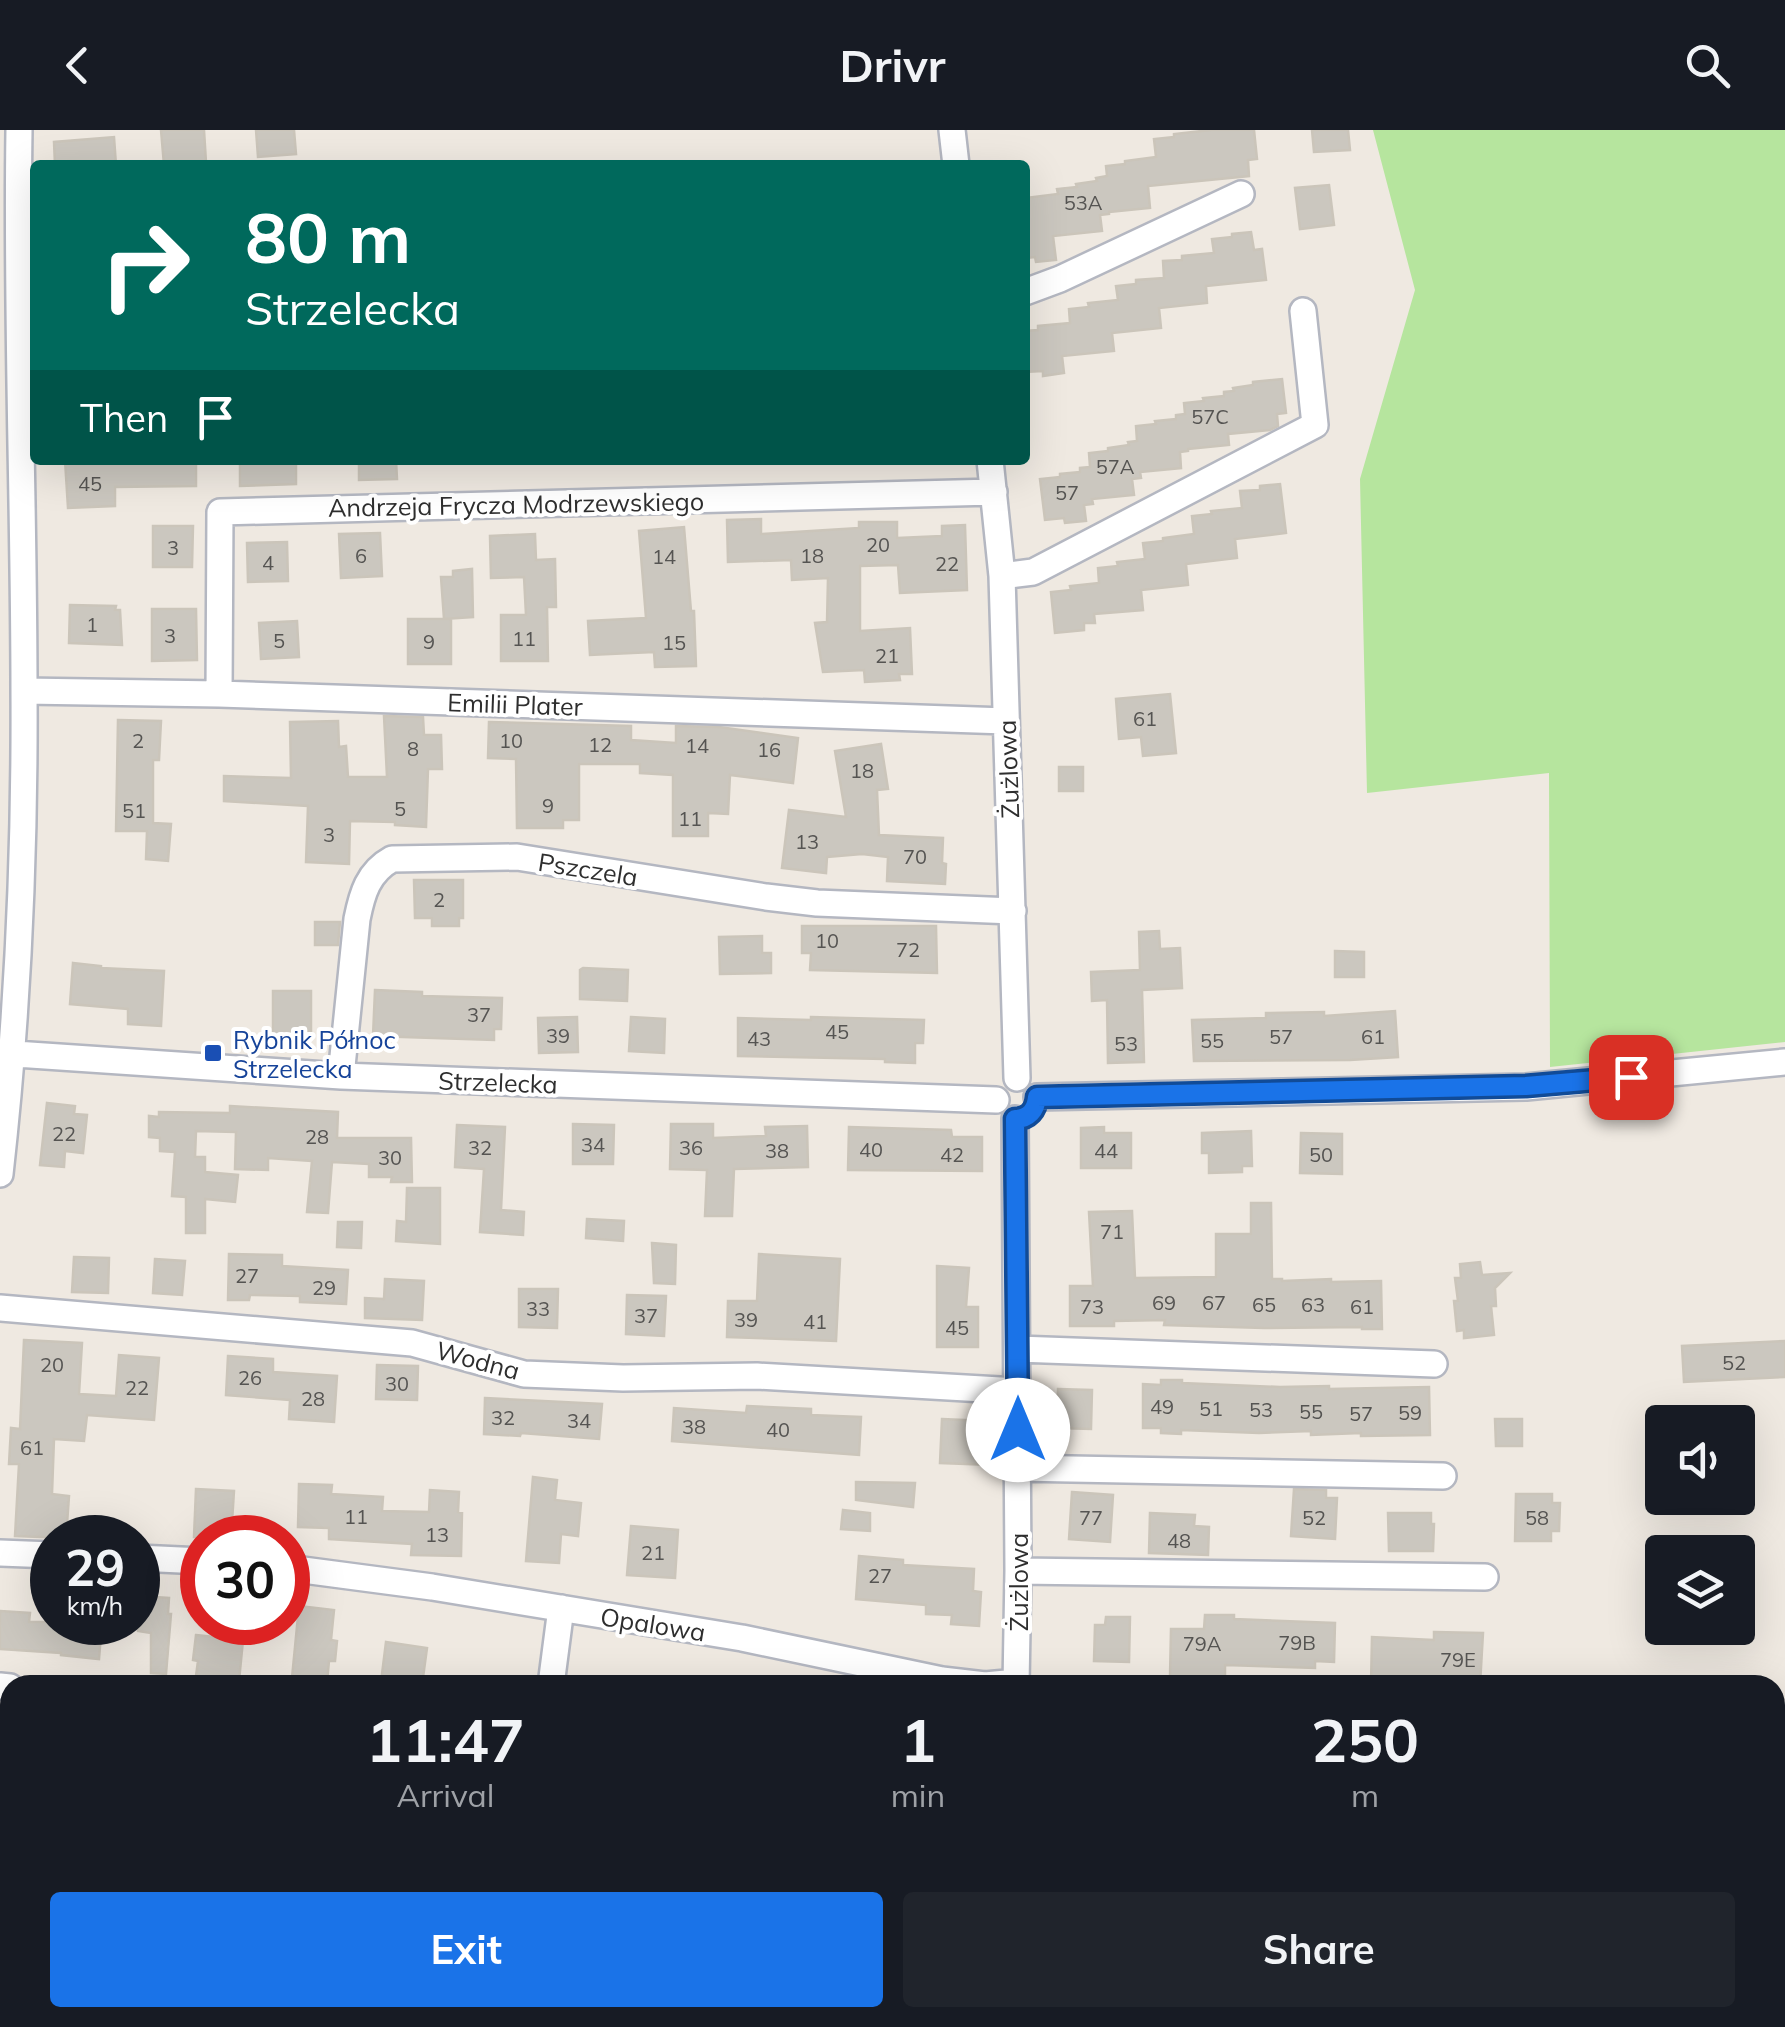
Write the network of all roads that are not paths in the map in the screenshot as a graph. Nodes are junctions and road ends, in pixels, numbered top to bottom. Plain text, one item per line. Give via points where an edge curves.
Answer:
1 (19, 130) edge
2 (952, 130) edge
3 (955, 160) edge
4 (1240, 194) dead end
5 (1030, 290) edge
6 (1303, 311) dead end
7 (18, 329) edge
8 (991, 465) edge
9 (994, 492) junction
10 (1002, 576) junction
11 (24, 692) junction
12 (219, 694) junction
13 (1006, 722) junction
14 (1013, 911) junction
15 (6, 1053) edge
16 (1785, 1062) edge
17 (341, 1076) junction
18 (1018, 1078) junction
19 (1037, 1097) junction
20 (996, 1100) junction
21 (1015, 1119) junction
22 (0, 1174) edge
23 (0, 1308) edge
24 (1018, 1349) junction
25 (1434, 1364) dead end
26 (1018, 1391) junction
27 (1018, 1468) junction
28 (1443, 1476) dead end
29 (0, 1553) edge
30 (30, 1554) edge
31 (310, 1571) edge
32 (1018, 1571) junction
33 (1484, 1577) dead end
34 (562, 1608) junction
35 (552, 1675) edge
36 (919, 1675) edge
37 (1016, 1675) edge

1 - 7 street
2 - 3 street
4 - 5 street
6 - 10 street via 1315,425 1032,572
7 - 11 street
8 - 9 street, Żużlowa
9 - 10 street, Żużlowa
9 - 12 street, Andrzeja Frycza Modrzewskiego via 220,512
10 - 13 street, Żużlowa
11 - 12 street, Emilii Plater
11 - 15 street via 21,862
12 - 13 street, Emilii Plater
13 - 14 street, Żużlowa
14 - 17 street, Pszczela via 766,898 517,858 392,858 375,872 357,919
14 - 18 street, Żużlowa
15 - 17 street, Strzelecka
15 - 22 street
16 - 19 street via 1526,1086
17 - 20 street, Strzelecka
18 - 19 street
18 - 20 street via 1002,1084
19 - 21 street via 1031,1113
20 - 21 street
21 - 24 street, Żużlowa
23 - 26 street, Wodna via 412,1343 524,1374 757,1376
24 - 25 street
24 - 26 street, Żużlowa
26 - 27 street, Żużlowa
27 - 28 street
27 - 32 street, Żużlowa
29 - 30 street
31 - 34 street, Opalowa
32 - 33 street
32 - 37 street, Żużlowa
34 - 35 street
34 - 36 street, Opalowa

